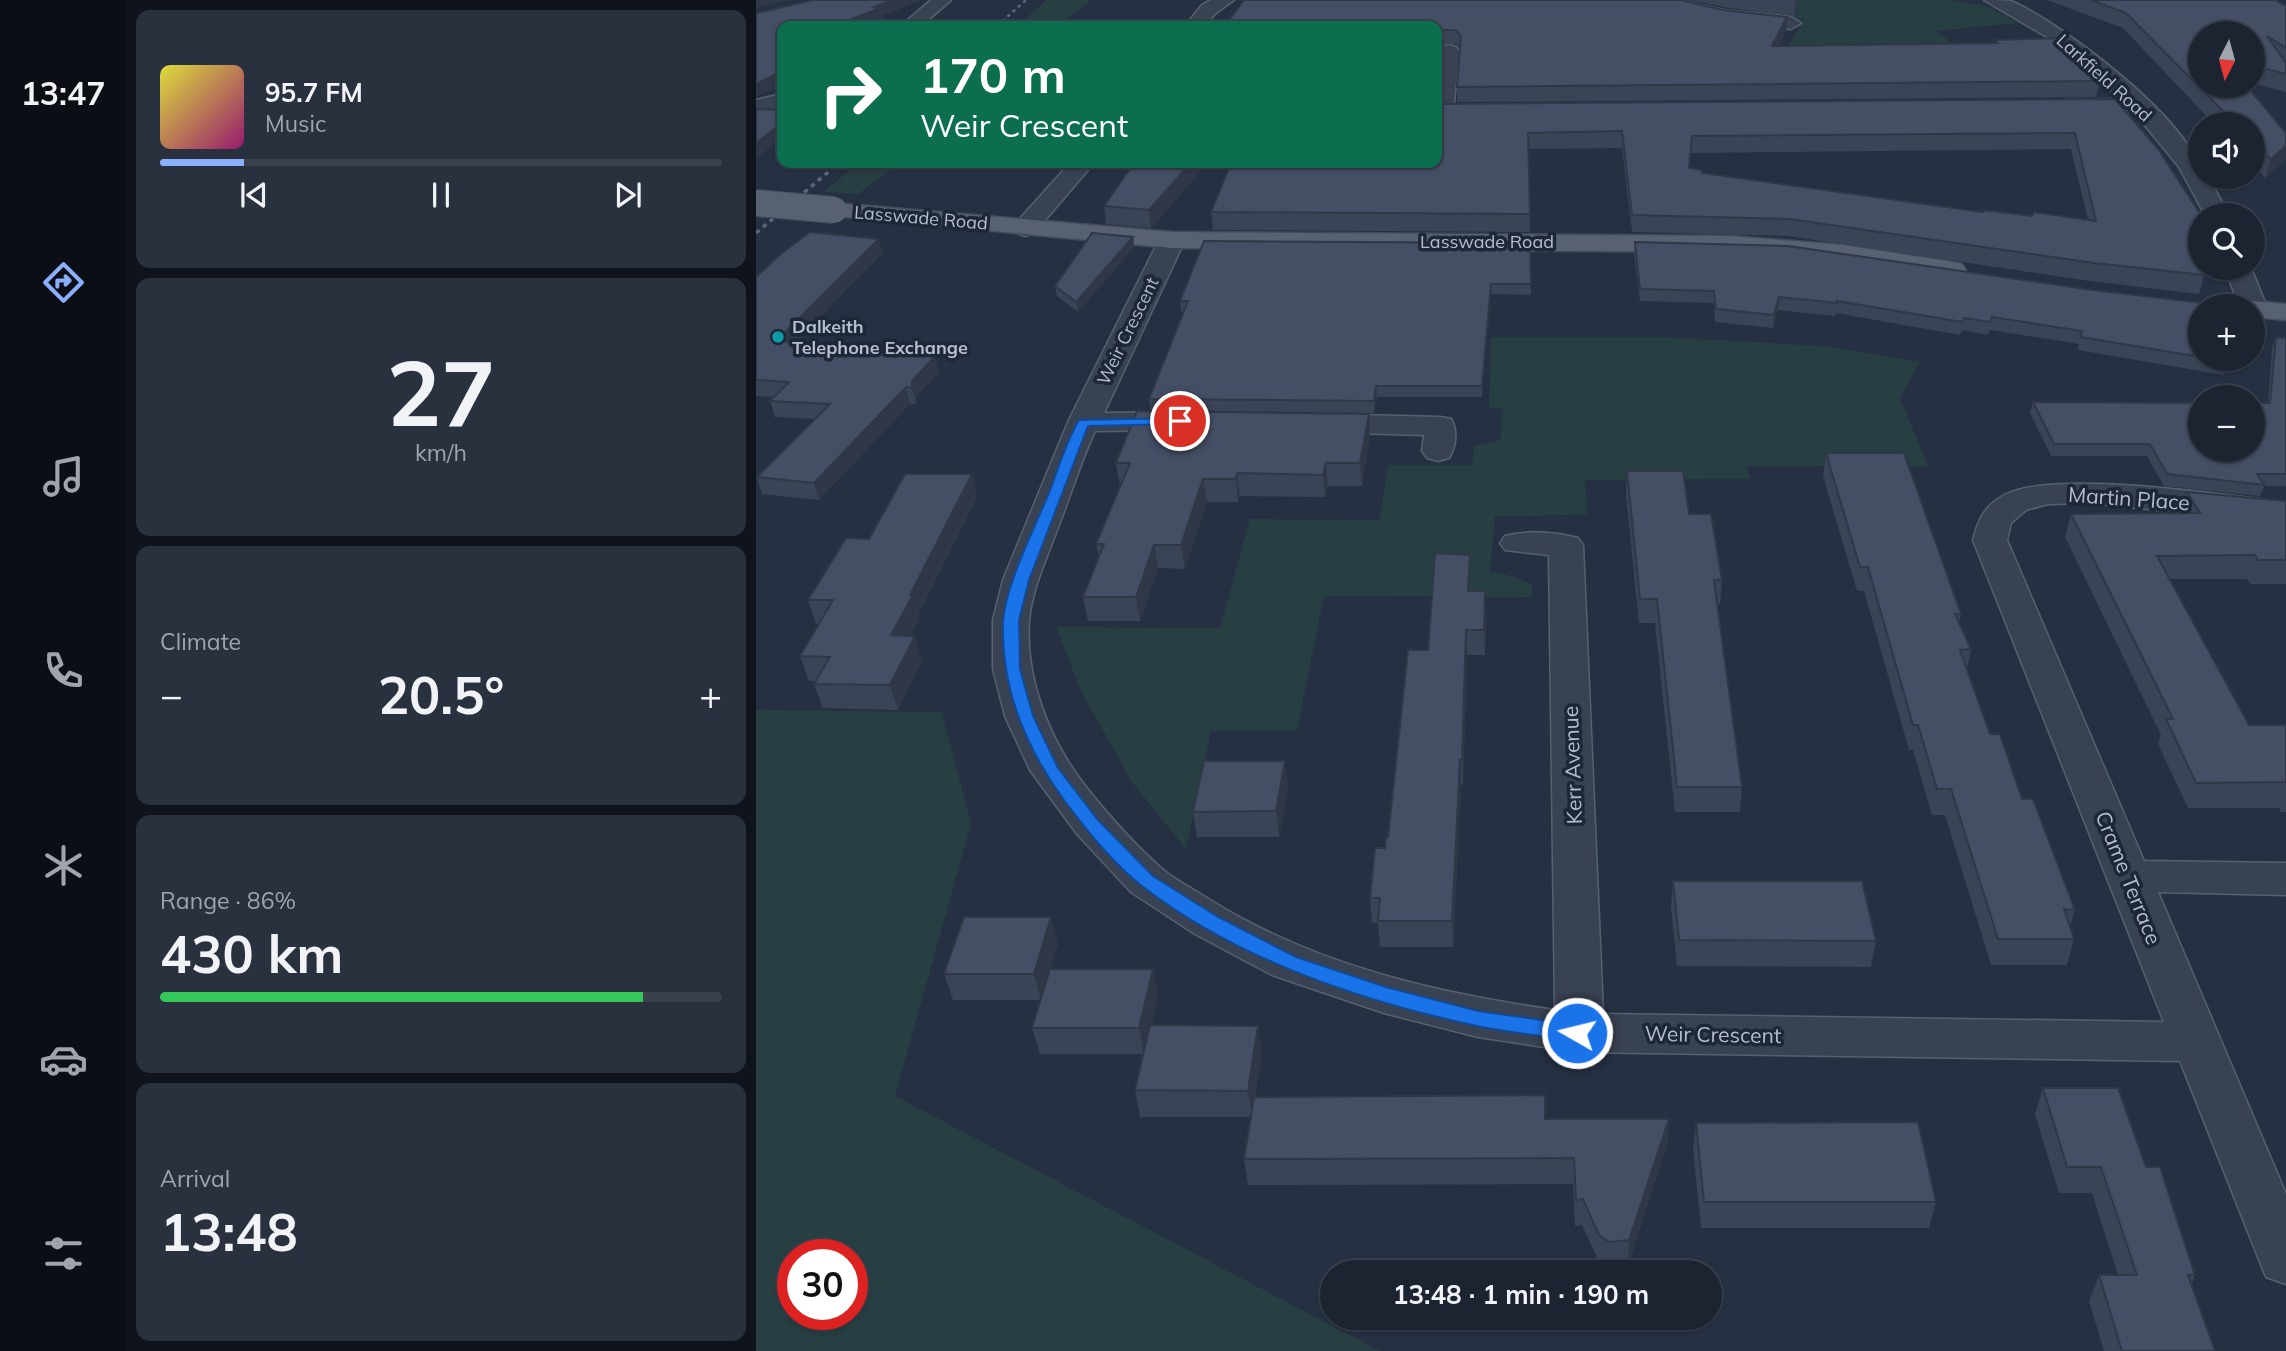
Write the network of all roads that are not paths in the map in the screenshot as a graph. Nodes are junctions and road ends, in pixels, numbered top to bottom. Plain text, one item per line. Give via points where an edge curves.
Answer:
1 (942, 0) edge
2 (1225, 0) edge
3 (1657, 0) edge
4 (1993, 0) edge
5 (915, 21) edge
6 (1198, 21) edge
7 (1791, 23) dead end
8 (1449, 51) edge
9 (1442, 94) edge
10 (777, 101) edge
11 (2140, 105) junction
12 (2052, 106) edge
13 (756, 107) edge
14 (1469, 111) edge
15 (1442, 112) edge
16 (1078, 168) edge
17 (756, 202) edge
18 (2210, 203) edge
19 (1026, 228) junction
20 (1171, 240) junction
21 (1980, 274) edge
22 (2265, 310) edge
23 (2286, 312) edge
24 (1219, 421) edge
25 (1083, 422) junction
26 (1286, 422) edge
27 (1438, 451) dead end
28 (2014, 503) joint
29 (2286, 512) edge
30 (1517, 543) dead end
31 (2127, 876) junction
32 (2286, 879) edge
33 (1577, 1033) junction
34 (2196, 1042) junction
35 (2286, 1259) edge

1 - 5 street
2 - 6 street
3 - 7 street via 1723,16
4 - 11 street, Larkfield Road via 2064,39
8 - 9 street
10 - 13 street
11 - 12 street
11 - 18 street, Larkfield Road via 2192,170
14 - 15 street
16 - 19 street
17 - 19 main road, Lasswade Road, bridge
19 - 20 main road, Lasswade Road
20 - 21 main road, Lasswade Road via 1730,244 1843,253
20 - 25 street, Weir Crescent
22 - 23 main road
24 - 25 street
25 - 33 street, Weir Crescent via 1021,580 1011,620 1013,669 1025,716 1051,769 1092,824 1147,881 1211,922 1289,962 1384,995 1478,1018
26 - 27 street via 1440,426
28 - 29 street, Martin Place via 2046,494 2086,493
28 - 31 street, Crame Terrace via 1994,519 1990,540
30 - 33 street, Kerr Avenue via 1566,545 1580,1002
31 - 32 street
31 - 34 street, Crame Terrace
33 - 34 street, Weir Crescent
34 - 35 street, Crame Terrace

